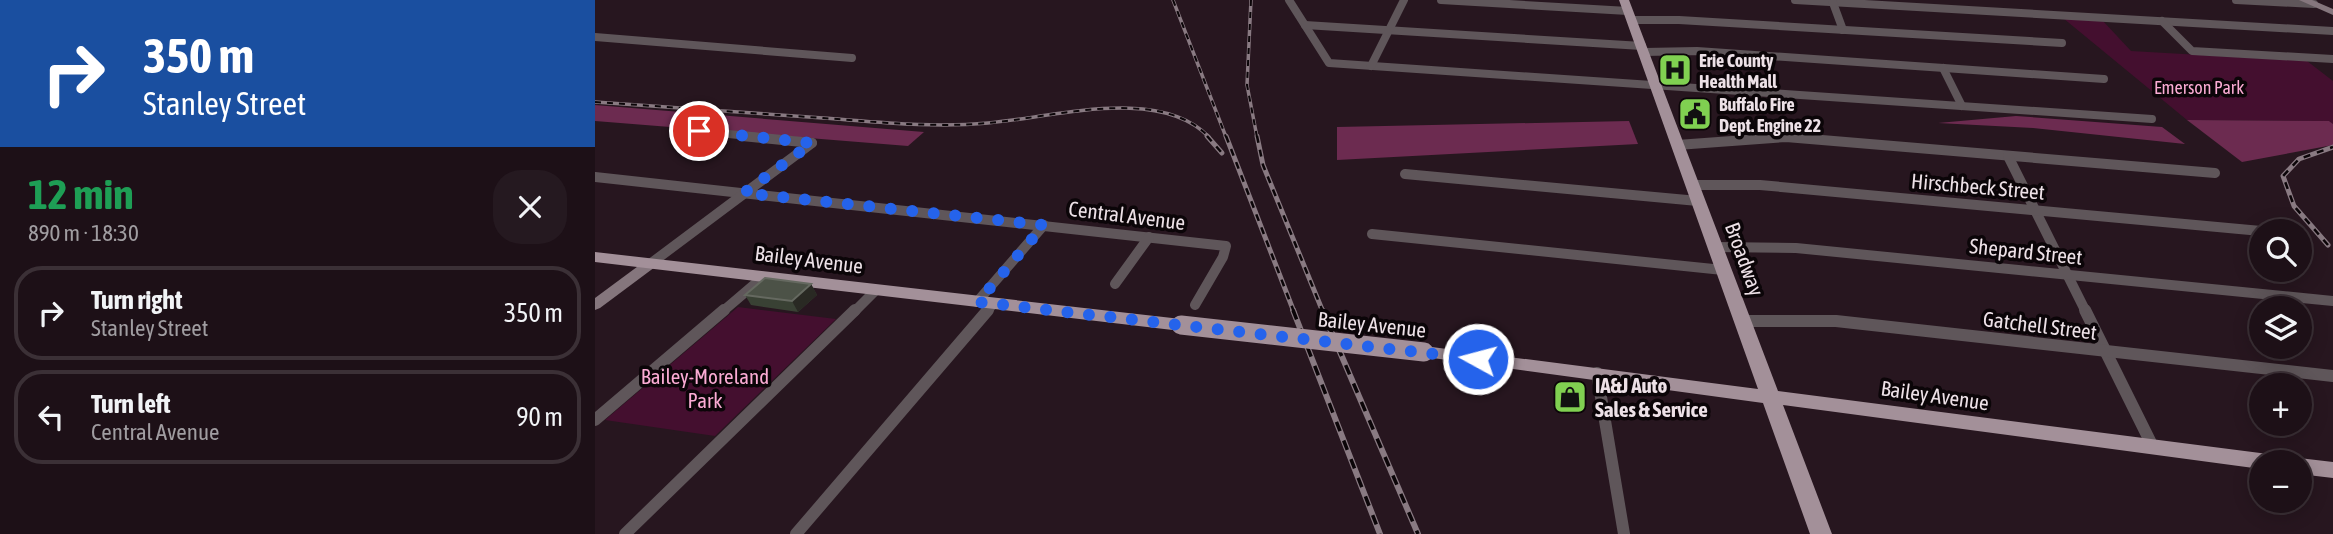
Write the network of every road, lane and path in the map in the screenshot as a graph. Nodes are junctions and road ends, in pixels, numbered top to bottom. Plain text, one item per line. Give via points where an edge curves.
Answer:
1 (1289, 0) edge
2 (1404, 0) edge
3 (1441, 0) edge
4 (1624, 0) edge
5 (1795, 0) edge
6 (2236, 0) edge
7 (1832, 1) edge
8 (2309, 2) edge
9 (2333, 12) edge
10 (1630, 16) junction
11 (2162, 21) junction
12 (1305, 25) junction
13 (1389, 30) junction
14 (1843, 30) junction
15 (2333, 31) edge
16 (595, 37) edge
17 (2062, 43) dead end
18 (1643, 49) junction
19 (852, 58) dead end
20 (2333, 60) edge
21 (1371, 66) junction
22 (1943, 68) junction
23 (2104, 79) dead end
24 (1658, 87) junction
25 (1962, 106) junction
26 (2153, 119) dead end
27 (699, 131) dead end
28 (1677, 145) junction
29 (2008, 156) junction
30 (2215, 173) dead end
31 (1405, 174) dead end
32 (595, 177) edge
33 (1692, 185) junction
34 (744, 193) junction
35 (1698, 201) junction
36 (2034, 211) junction
37 (1044, 225) junction
38 (2249, 230) edge
39 (1372, 234) dead end
40 (1149, 237) junction
41 (1714, 247) junction
42 (595, 257) edge
43 (650, 264) junction
44 (1723, 270) junction
45 (2066, 275) junction
46 (763, 277) junction
47 (1115, 284) dead end
48 (876, 290) junction
49 (2333, 301) edge
50 (986, 302) junction
51 (595, 305) edge
52 (1195, 305) dead end
53 (1742, 321) junction
54 (2105, 352) junction
55 (1597, 373) junction
56 (2333, 376) edge
57 (1772, 397) junction
58 (595, 421) edge
59 (2153, 447) junction
60 (2249, 460) edge
61 (2312, 468) edge
62 (2333, 470) edge
63 (625, 534) edge
64 (796, 534) edge
65 (1624, 534) edge
66 (1821, 534) edge

1 - 12 street
2 - 13 street
3 - 10 street
4 - 10 main road, Broadway
5 - 7 street
6 - 8 street
7 - 11 street
7 - 14 street
8 - 9 street
10 - 14 street
10 - 18 main road, Broadway
11 - 15 street
11 - 20 street via 2192,51
12 - 13 street
12 - 21 street via 1329,63
13 - 18 street
13 - 21 street
14 - 17 street
16 - 19 street
18 - 22 street
18 - 24 main road, Broadway
21 - 24 street
22 - 23 street
22 - 25 street
24 - 25 street
24 - 28 main road, Broadway
25 - 26 street
27 - 34 street via 812,143
28 - 29 street via 1786,138
28 - 33 main road, Broadway
29 - 30 street
29 - 36 street
31 - 35 street
32 - 34 street, Central Avenue
33 - 35 main road, Broadway
33 - 36 street, Hirschbeck Street via 1760,185
34 - 37 street, Central Avenue
34 - 43 street
35 - 41 main road, Broadway
36 - 38 street, Hirschbeck Street
36 - 45 street
37 - 40 street, Central Avenue
37 - 50 street
39 - 44 street
40 - 47 street
40 - 52 street, Central Avenue via 1226,246
41 - 44 main road, Broadway
41 - 45 street, Shepard Street via 1796,248
42 - 43 main road, Bailey Avenue
43 - 46 main road, Bailey Avenue
43 - 51 street
44 - 53 main road, Broadway
45 - 49 street, Shepard Street
45 - 54 street
46 - 48 main road, Bailey Avenue
46 - 58 street
48 - 50 main road, Bailey Avenue
48 - 63 street
50 - 55 main road, Bailey Avenue, bridge
50 - 64 street
53 - 54 street, Gatchell Street via 1836,321
53 - 57 main road, Broadway
54 - 56 street, Gatchell Street
54 - 59 street
55 - 57 main road, Bailey Avenue
55 - 65 street
57 - 59 main road, Bailey Avenue
57 - 66 main road, Broadway
59 - 60 main road, Bailey Avenue
61 - 62 main road

